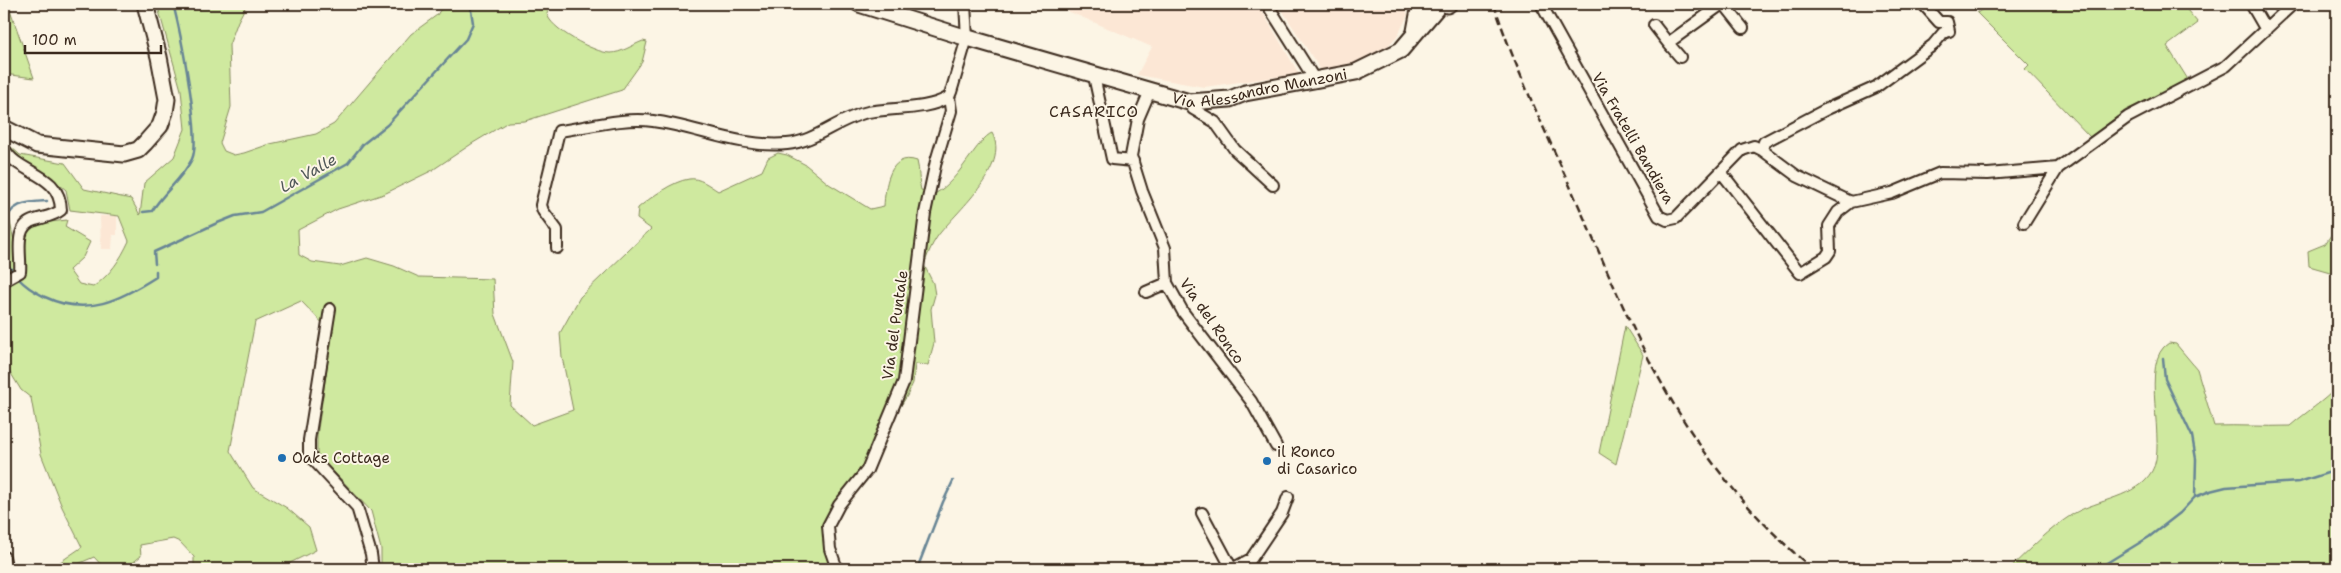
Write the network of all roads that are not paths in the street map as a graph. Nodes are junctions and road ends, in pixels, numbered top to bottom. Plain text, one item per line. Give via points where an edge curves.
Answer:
1 (145, 4) edge
2 (859, 4) edge
3 (965, 4) edge
4 (1267, 4) edge
5 (1420, 4) edge
6 (1541, 4) edge
7 (1723, 4) edge
8 (1923, 4) edge
9 (2250, 4) edge
10 (2293, 4) edge
11 (1441, 5) edge
12 (1654, 25) dead end
13 (1743, 28) dead end
14 (2266, 30) junction
15 (1414, 33) junction
16 (967, 38) junction
17 (1668, 43) junction
18 (1680, 57) dead end
19 (1094, 76) junction
20 (1315, 80) junction
21 (1150, 91) junction
22 (949, 97) junction
23 (1189, 102) junction
24 (4, 128) edge
25 (1763, 146) junction
26 (4, 148) edge
27 (1133, 161) junction
28 (2058, 168) junction
29 (1721, 172) junction
30 (1273, 185) dead end
31 (1851, 202) junction
32 (2024, 223) dead end
33 (557, 248) dead end
34 (15, 274) edge
35 (1167, 283) junction
36 (1146, 292) dead end
37 (330, 309) dead end
38 (1276, 446) dead end
39 (1288, 497) dead end
40 (1202, 513) dead end
41 (373, 569) edge
42 (838, 569) edge

1 - 24 street via 166,99 166,112 160,126 146,143 138,150 124,154 37,145
2 - 16 street, Via Alessandro Manzoni
3 - 16 street
4 - 20 street
5 - 15 street
6 - 29 street, Via Fratelli Bandiera via 1659,216 1667,220 1676,218
7 - 13 street
7 - 17 street
8 - 25 street via 1939,22 1950,24 1949,31 1943,33 1933,46 1876,86 1827,109
9 - 14 street
10 - 14 street
11 - 15 street, Via Alessandro Manzoni
12 - 17 street
14 - 28 street via 2226,66 2128,117
15 - 20 street, Via Alessandro Manzoni via 1405,46 1391,56 1356,72
16 - 19 street, Via Alessandro Manzoni
16 - 22 street, Via del Puntale
17 - 18 street
19 - 21 street, Via Alessandro Manzoni
19 - 27 street via 1112,159
20 - 23 street, Via Alessandro Manzoni via 1245,93 1230,99
21 - 23 street, Via Alessandro Manzoni
21 - 27 street, Via del Ronco via 1138,119 1131,156
22 - 33 street via 933,105 866,112 789,144 756,145 686,127 634,120 558,132 542,205 557,230
22 - 42 street, Via del Puntale via 951,112 936,160 925,213 904,381 866,470 839,505 828,526 830,549
23 - 30 street via 1193,109 1215,122 1235,150
25 - 29 street, Via Fratelli Bandiera via 1748,146
25 - 31 street via 1797,176
26 - 34 street via 8,157 48,181 60,201 61,210 31,221 23,228
27 - 35 street, Via del Ronco via 1165,248
28 - 31 street via 1988,174 1940,173 1892,193
28 - 32 street
29 - 31 street via 1800,273 1826,257 1830,251 1829,226 1838,212
35 - 36 street
35 - 38 street, Via del Ronco via 1183,312 1251,401
37 - 41 street via 309,440 310,454 357,507
39 - 40 street via 1282,513 1251,559 1232,569

